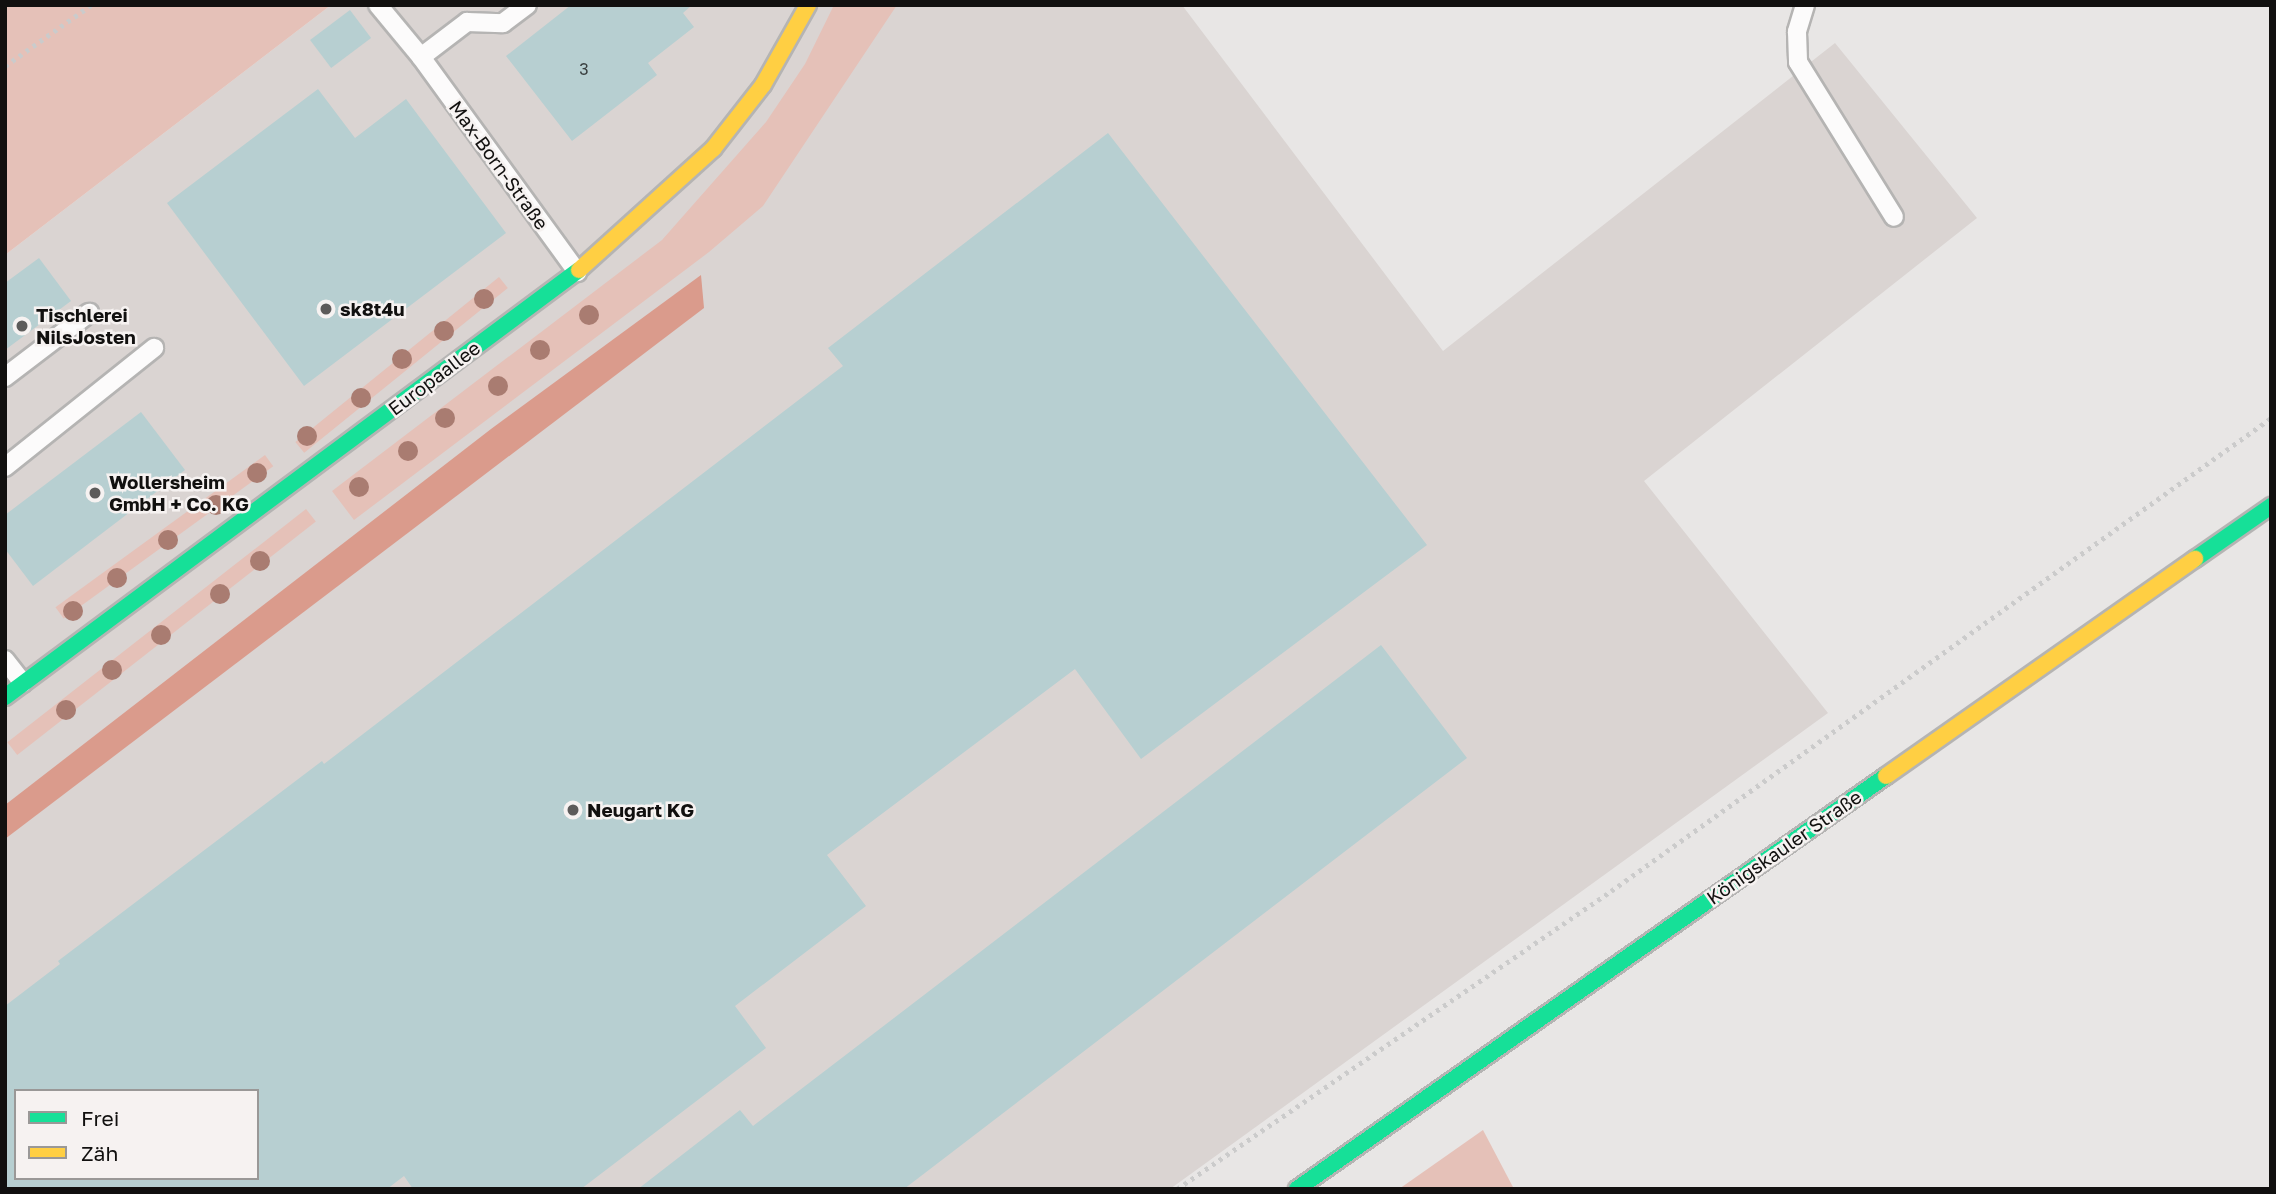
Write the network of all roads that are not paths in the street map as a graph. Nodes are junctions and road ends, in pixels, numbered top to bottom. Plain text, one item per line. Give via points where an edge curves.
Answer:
1 (377, 5) edge
2 (527, 5) edge
3 (808, 5) edge
4 (1805, 5) edge
5 (421, 57) junction
6 (1894, 217) dead end
7 (577, 272) junction
8 (89, 313) dead end
9 (155, 348) dead end
10 (5, 377) edge
11 (5, 467) edge
12 (2271, 506) edge
13 (5, 660) edge
14 (23, 683) junction
15 (5, 697) edge
16 (1297, 1189) edge

1 - 5 lane, Max-Born-Straße
2 - 5 lane via 503,23 467,22
3 - 7 main road, Europaallee via 763,85 713,149
4 - 6 lane via 1797,32 1798,62
5 - 7 lane, Max-Born-Straße
7 - 14 main road, Europaallee
8 - 10 lane
9 - 11 lane
12 - 16 main road, Königskauler Straße
13 - 14 lane
14 - 15 main road, Europaallee

